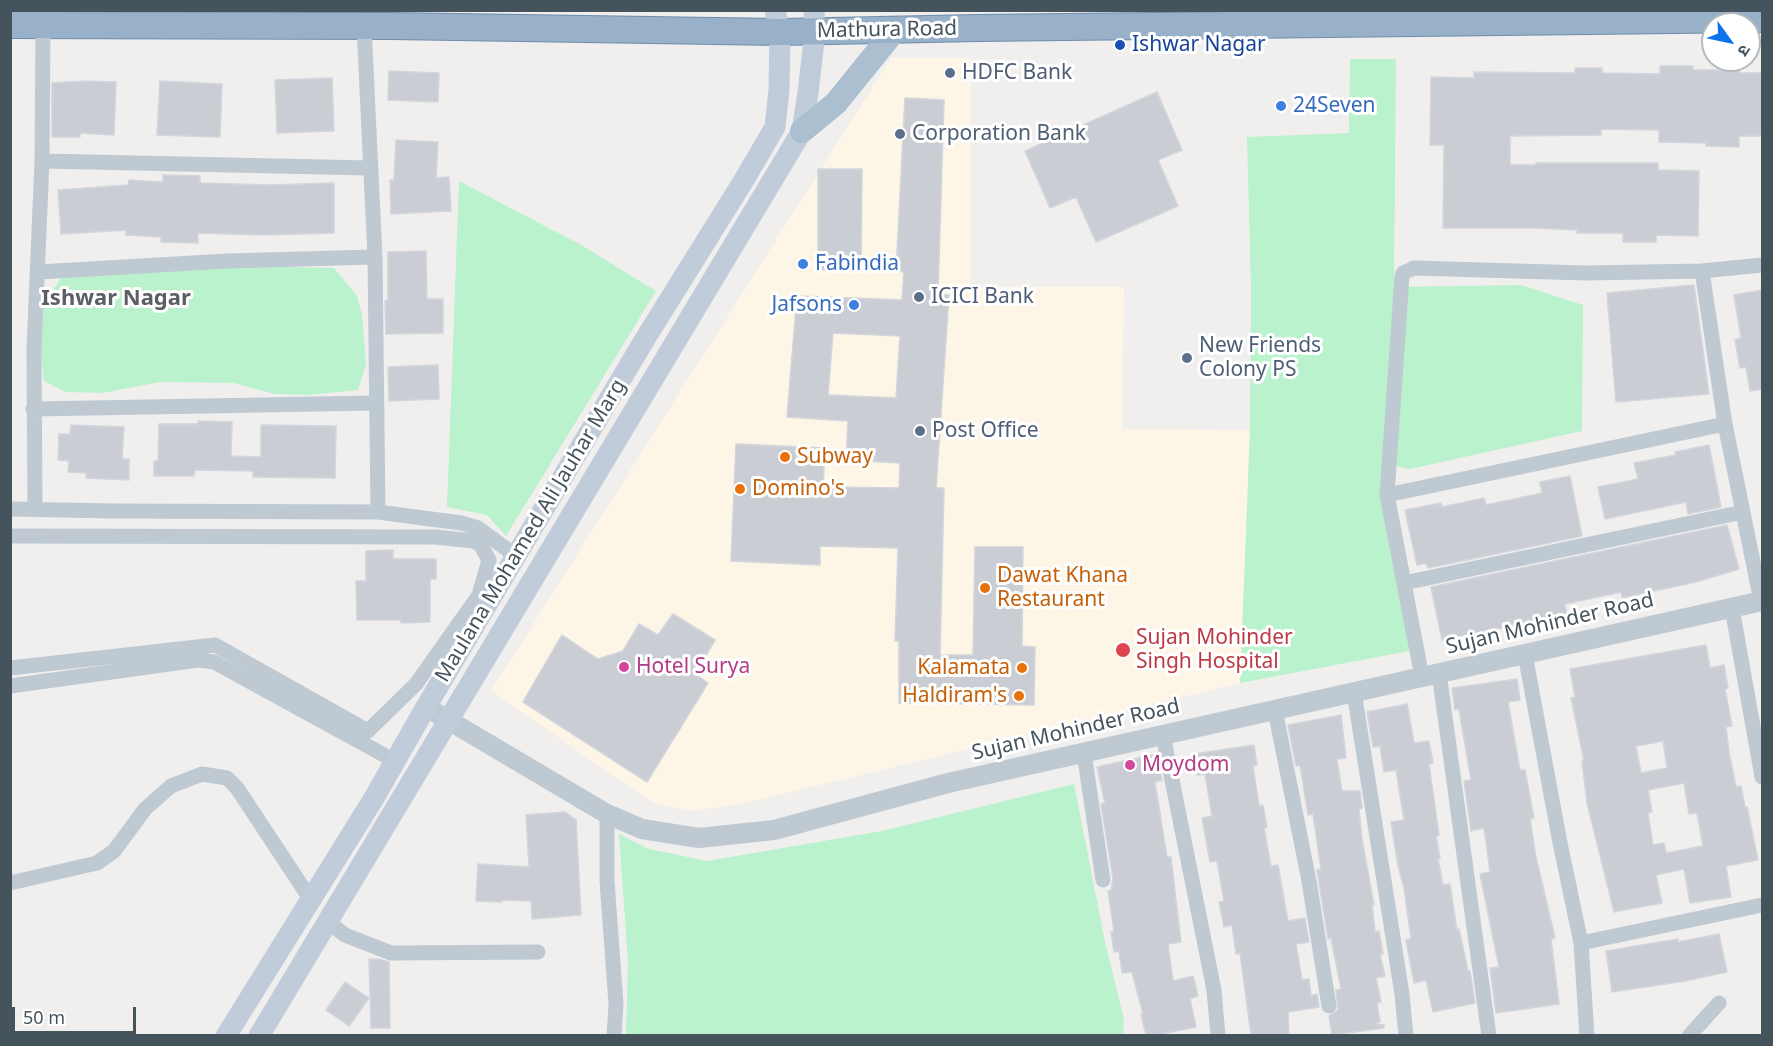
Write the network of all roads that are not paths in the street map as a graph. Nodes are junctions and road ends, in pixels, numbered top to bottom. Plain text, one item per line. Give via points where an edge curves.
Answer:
1 (1762, 19) edge
2 (778, 21) edge
3 (814, 21) edge
4 (10, 25) edge
5 (43, 25) junction
6 (364, 26) junction
7 (896, 30) junction
8 (802, 131) junction
9 (42, 161) junction
10 (370, 168) junction
11 (375, 257) junction
12 (1762, 265) edge
13 (38, 272) junction
14 (1702, 272) junction
15 (375, 403) junction
16 (33, 409) junction
17 (1725, 424) junction
18 (1387, 495) junction
19 (34, 508) junction
20 (10, 509) edge
21 (378, 512) junction
22 (1743, 512) junction
23 (10, 536) edge
24 (516, 556) junction
25 (1404, 583) junction
26 (1762, 601) edge
27 (1732, 608) junction
28 (1526, 654) junction
29 (10, 668) edge
30 (1430, 675) junction
31 (10, 686) edge
32 (1354, 692) junction
33 (426, 706) junction
34 (1275, 710) junction
35 (447, 720) junction
36 (1163, 735) junction
37 (1084, 753) junction
38 (395, 761) junction
39 (1762, 777) edge
40 (607, 814) junction
41 (1102, 880) dead end
42 (10, 883) edge
43 (310, 900) junction
44 (1762, 905) edge
45 (327, 921) junction
46 (1581, 943) junction
47 (538, 952) dead end
48 (1719, 1003) dead end
49 (1329, 1006) dead end
50 (226, 1035) edge
51 (259, 1035) edge
52 (614, 1035) edge
53 (1218, 1035) edge
54 (1406, 1035) edge
55 (1489, 1035) edge
56 (1587, 1035) edge
57 (1689, 1035) edge

1 - 7 highway, Mathura Road
2 - 3 highway, Mathura Road
2 - 6 highway, Mathura Road
2 - 24 main road, Maulana Mohamed Ali Jauhar Marg via 775,126
3 - 7 highway, Mathura Road
3 - 8 main road, Maulana Mohamed Ali Jauhar Marg
4 - 5 highway, Mathura Road
5 - 6 highway, Mathura Road
5 - 9 street
6 - 10 street
7 - 8 main road via 836,102
8 - 35 main road, Maulana Mohamed Ali Jauhar Marg
9 - 10 street
9 - 13 street
10 - 11 street
11 - 13 street
11 - 15 street
12 - 14 street
13 - 16 street
14 - 17 street
14 - 18 street via 1407,270 1402,276
15 - 16 street
15 - 21 street
16 - 19 street
17 - 18 street
17 - 22 street
18 - 25 street
19 - 20 street
19 - 21 street via 113,512
21 - 24 street via 478,528
22 - 25 street
22 - 26 street
23 - 29 street via 435,537 473,541 480,544 489,560 478,595 416,684 368,731 215,645
24 - 33 main road, Maulana Mohamed Ali Jauhar Marg
25 - 30 street
26 - 27 street, Sujan Mohinder Road
27 - 28 street, Sujan Mohinder Road
27 - 39 street
28 - 30 street, Sujan Mohinder Road
28 - 46 street
30 - 32 street, Sujan Mohinder Road
30 - 55 street
31 - 38 street via 198,660 214,662
32 - 34 street, Sujan Mohinder Road
32 - 54 street
33 - 35 street, Sujan Mohinder Road
33 - 38 main road, Maulana Mohamed Ali Jauhar Marg
34 - 36 street, Sujan Mohinder Road
34 - 49 street
35 - 40 street, Sujan Mohinder Road
35 - 45 main road, Maulana Mohamed Ali Jauhar Marg
36 - 37 street, Sujan Mohinder Road
36 - 53 street via 1214,990
37 - 40 street, Sujan Mohinder Road via 948,783 774,830 699,838 642,829
37 - 41 street
38 - 43 main road, Maulana Mohamed Ali Jauhar Marg
40 - 52 street
42 - 43 street via 97,863 114,851 145,809 171,786 202,774 227,778 237,788
43 - 50 main road, Maulana Mohamed Ali Jauhar Marg
44 - 46 street
45 - 47 street via 345,935 391,953
45 - 51 main road, Maulana Mohamed Ali Jauhar Marg
46 - 56 street
48 - 57 street

